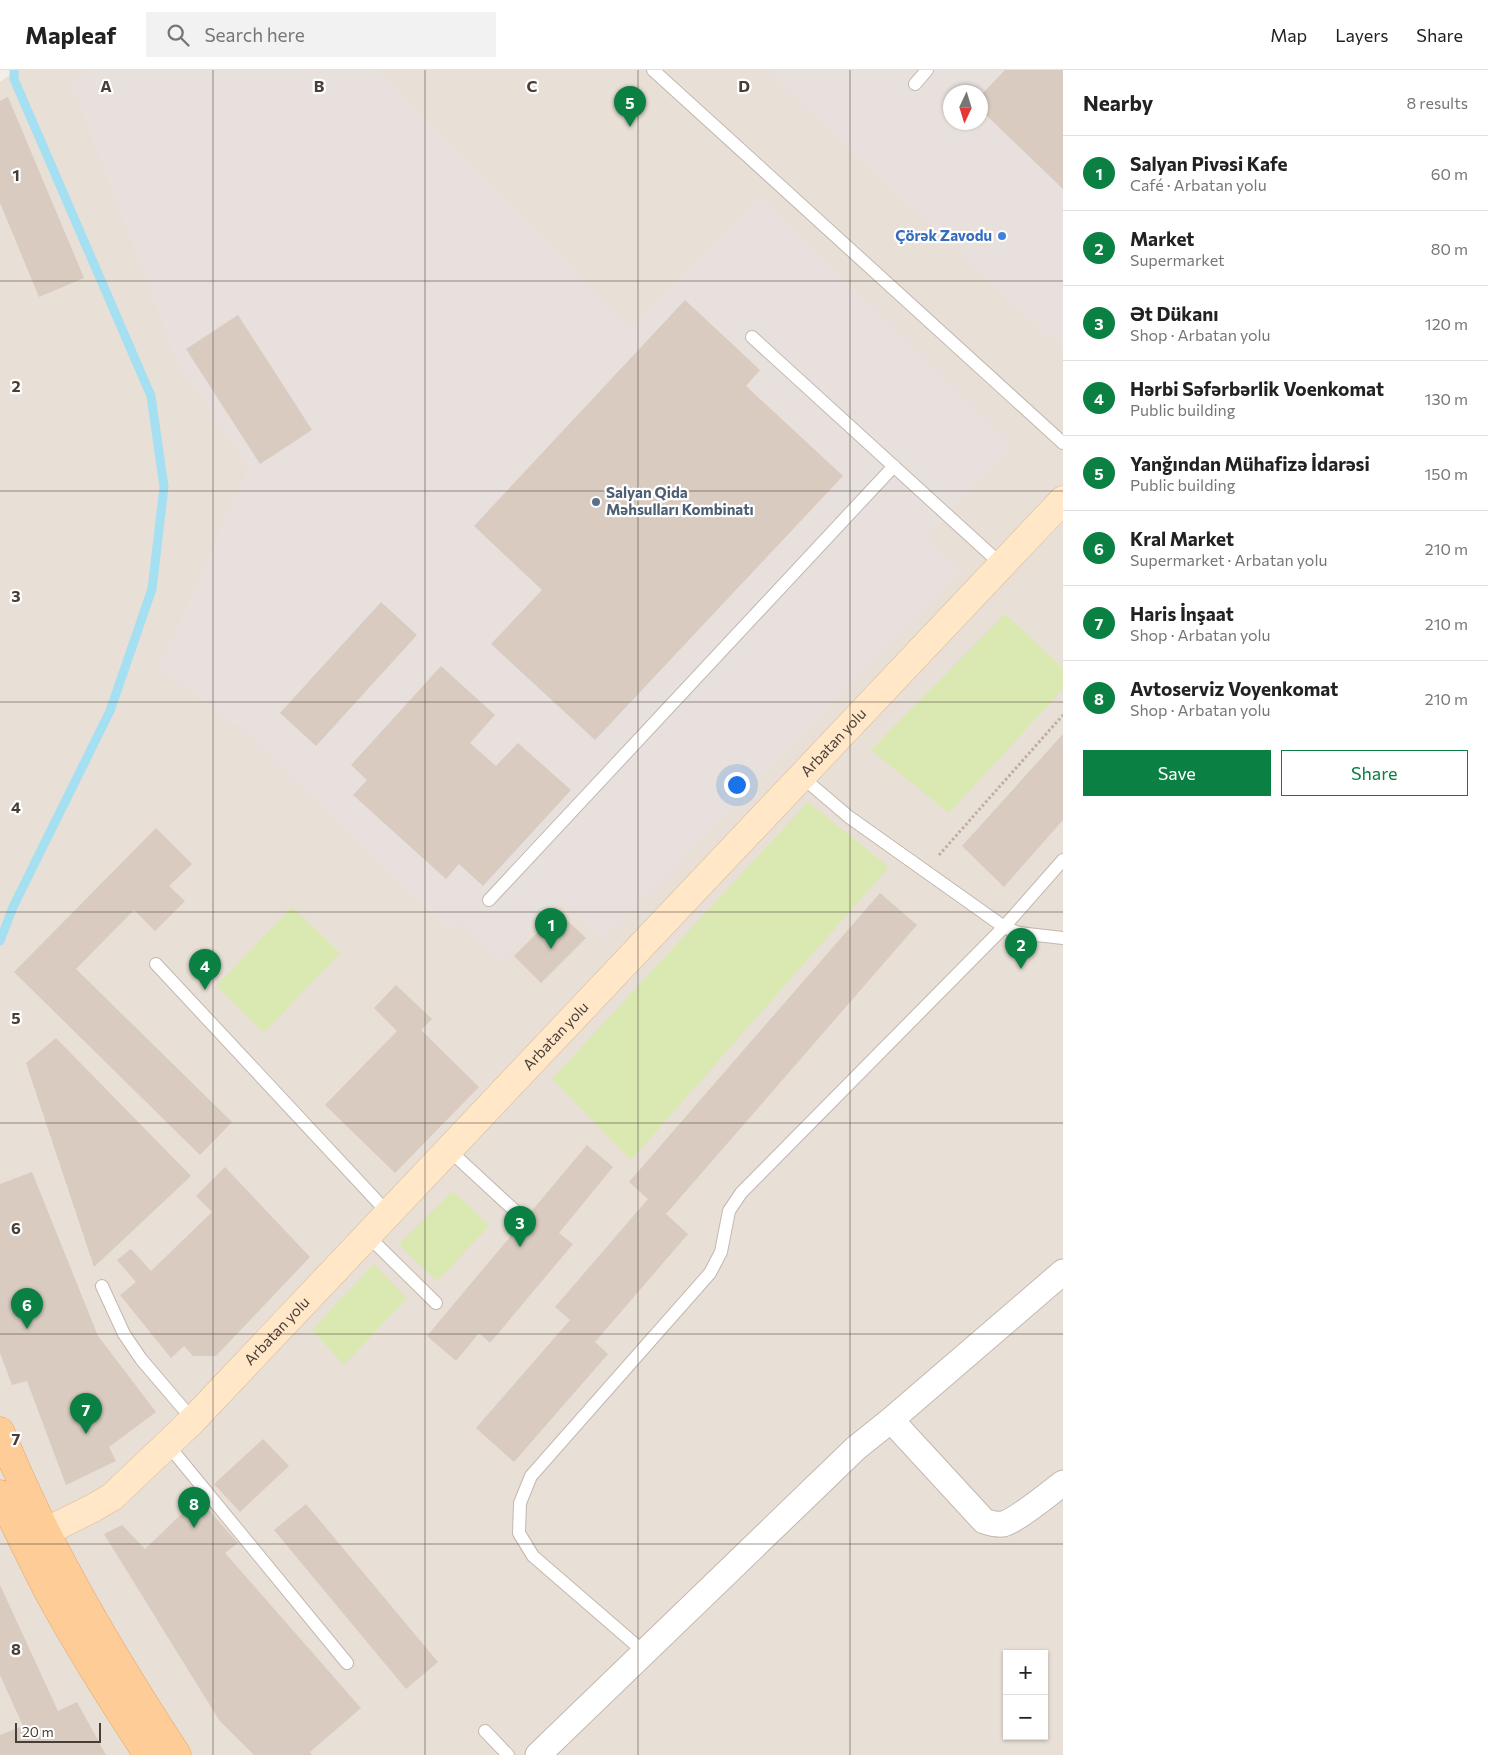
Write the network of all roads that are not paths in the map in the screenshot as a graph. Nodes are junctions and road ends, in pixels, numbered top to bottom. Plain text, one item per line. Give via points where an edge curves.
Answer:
1 (653, 70) edge
2 (928, 70) edge
3 (915, 84) dead end
4 (752, 337) dead end
5 (1063, 443) edge
6 (894, 466) junction
7 (1063, 500) edge
8 (1002, 565) junction
9 (802, 777) junction
10 (1063, 860) edge
11 (489, 900) dead end
12 (1004, 926) junction
13 (1063, 938) edge
14 (156, 964) dead end
15 (449, 1150) junction
16 (515, 1211) dead end
17 (390, 1214) junction
18 (368, 1236) junction
19 (1063, 1272) edge
20 (102, 1286) dead end
21 (436, 1302) dead end
22 (193, 1420) junction
23 (891, 1420) junction
24 (0, 1431) edge
25 (168, 1445) junction
26 (1063, 1483) edge
27 (0, 1494) edge
28 (35, 1537) junction
29 (644, 1652) junction
30 (346, 1663) dead end
31 (485, 1731) dead end
32 (148, 1755) edge
33 (177, 1755) edge
34 (508, 1755) edge
35 (538, 1755) edge

1 - 5 lane
2 - 3 lane
4 - 6 lane
6 - 8 lane
6 - 11 lane
7 - 8 main road, Arbatan yolu
8 - 9 main road, Arbatan yolu
9 - 12 lane via 849,817
9 - 15 main road, Arbatan yolu
10 - 12 lane
12 - 13 lane via 1019,933
12 - 29 lane via 741,1194 729,1211 721,1252 710,1273 531,1476 520,1503 519,1533 533,1556
14 - 17 lane
15 - 16 lane
15 - 17 main road, Arbatan yolu
17 - 18 main road, Arbatan yolu
18 - 21 lane
18 - 22 main road, Arbatan yolu
19 - 23 street
20 - 22 lane via 124,1334
22 - 25 main road, Arbatan yolu
23 - 26 street via 984,1521 1004,1524
23 - 29 street via 856,1448
24 - 28 main road
25 - 28 main road, Arbatan yolu via 112,1497
25 - 30 lane
27 - 28 main road
28 - 32 main road via 48,1592
28 - 33 main road via 69,1578
29 - 35 street
31 - 34 lane

